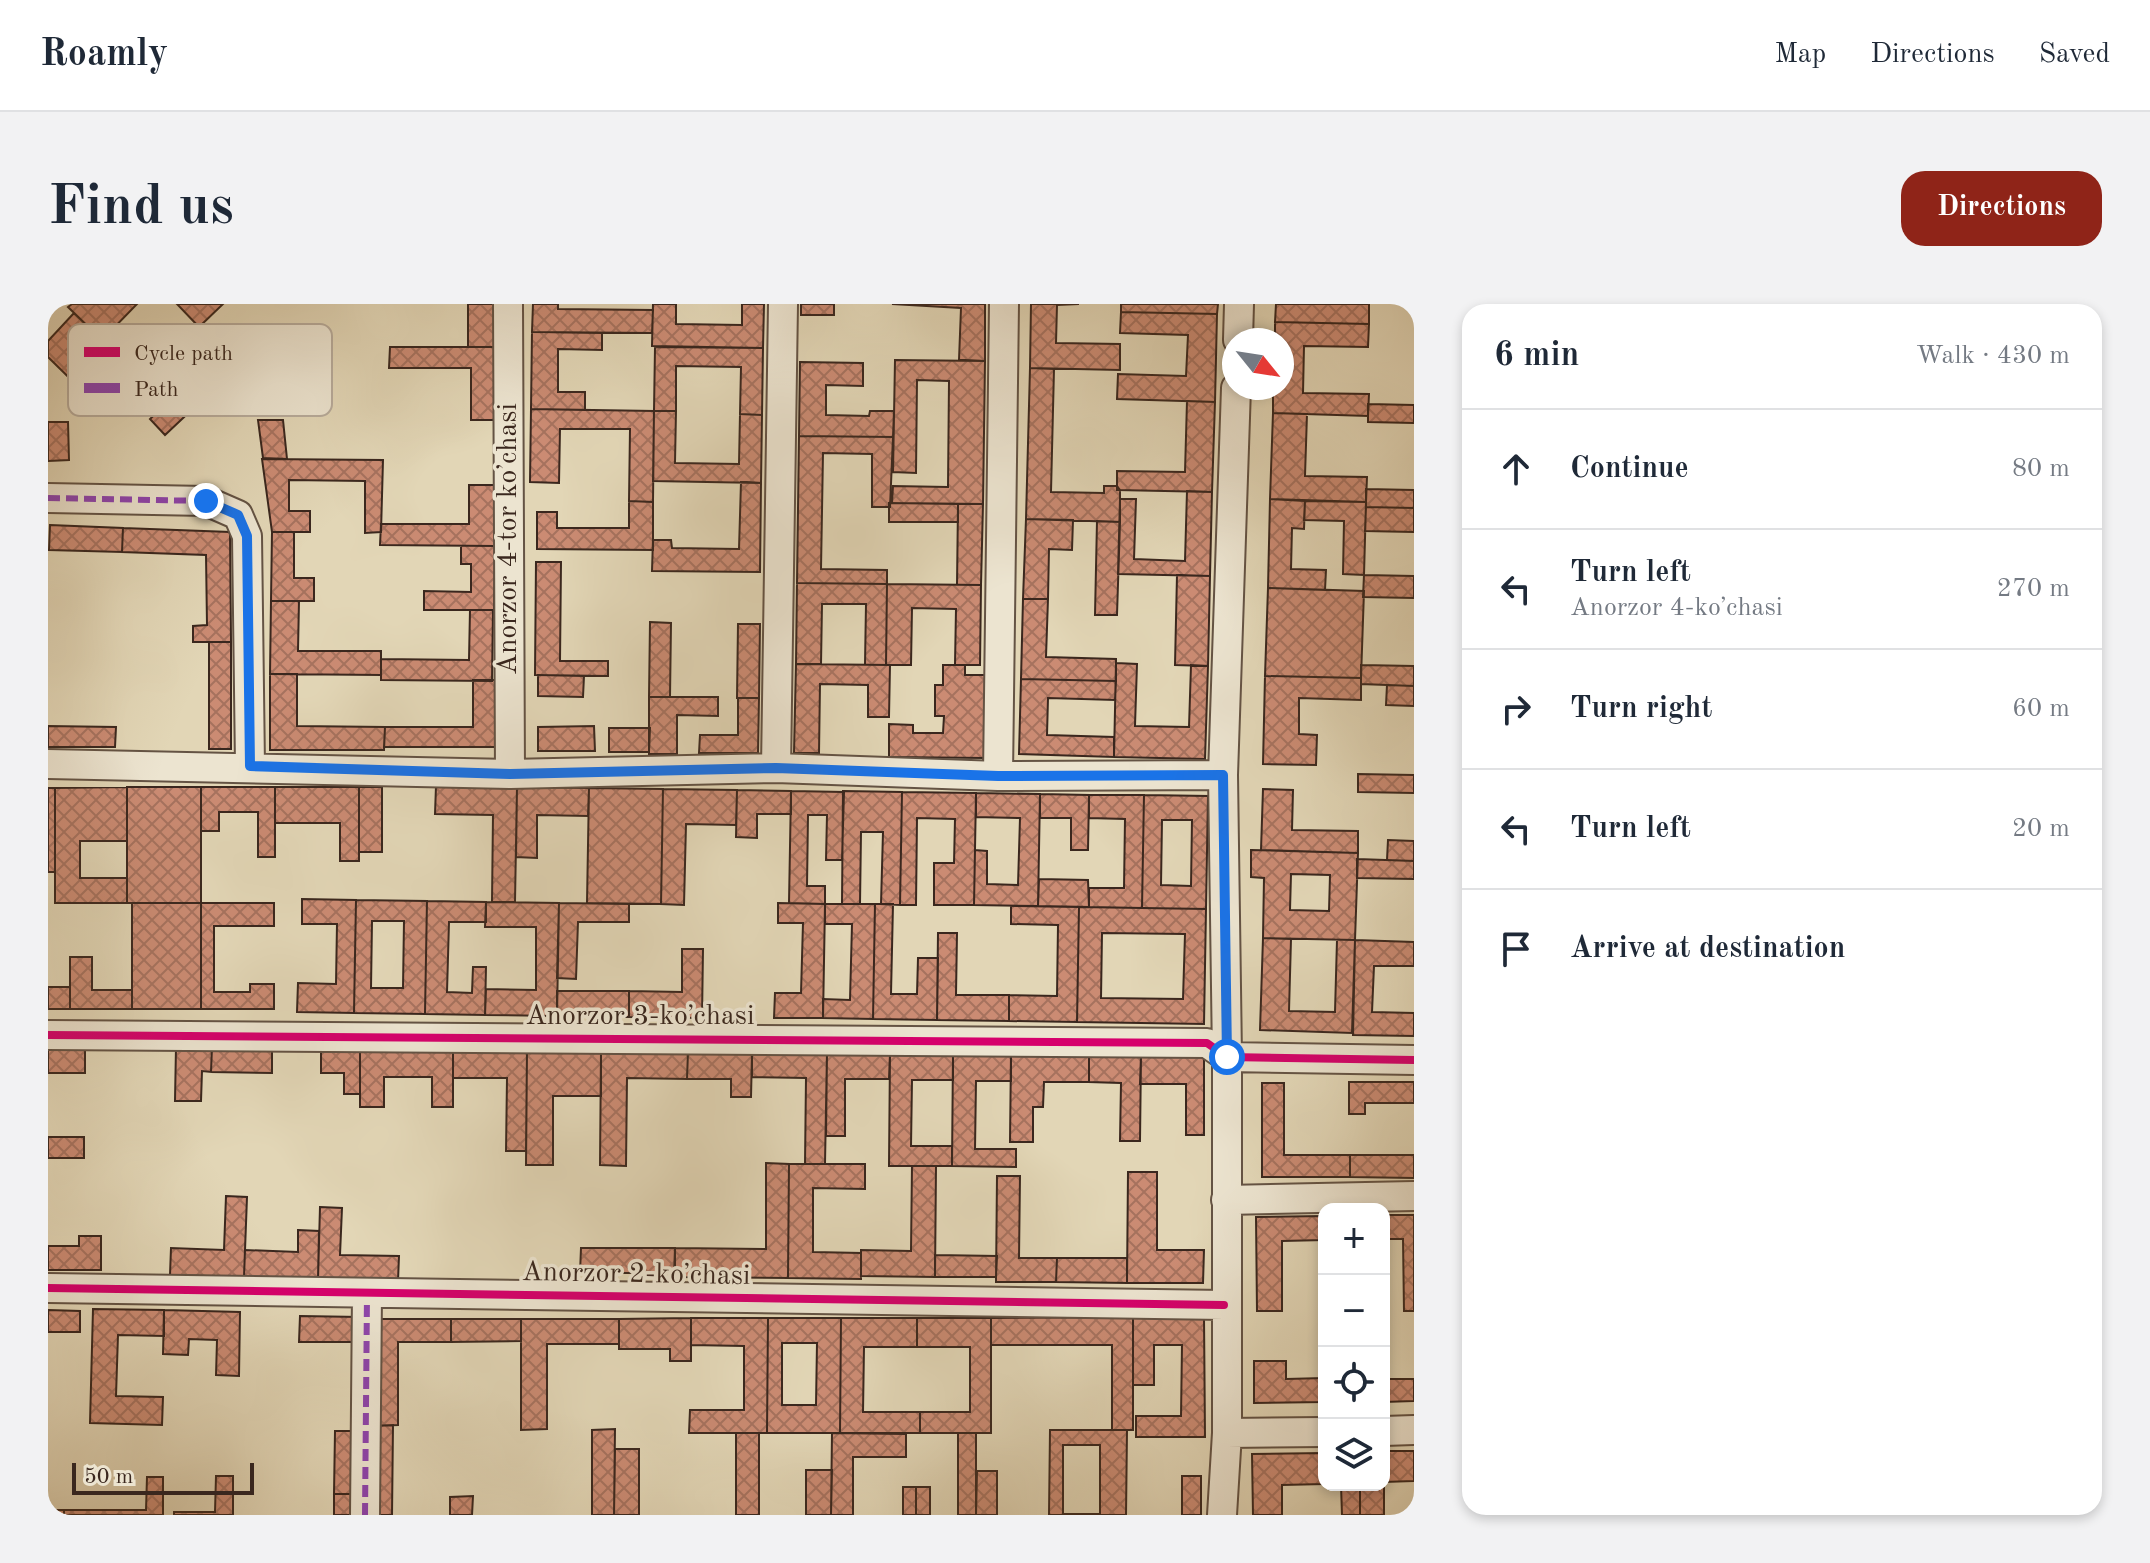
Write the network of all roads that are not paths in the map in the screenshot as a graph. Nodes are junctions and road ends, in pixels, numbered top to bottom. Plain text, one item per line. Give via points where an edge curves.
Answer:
1 (508, 304) edge
2 (783, 304) edge
3 (1004, 304) edge
4 (1239, 304) edge
5 (1238, 328) edge
6 (1236, 400) edge
7 (48, 498) edge
8 (48, 764) edge
9 (250, 766) junction
10 (776, 768) junction
11 (510, 774) junction
12 (1223, 775) junction
13 (998, 776) junction
14 (48, 1035) edge
15 (1227, 1057) junction
16 (1414, 1060) edge
17 (1414, 1196) edge
18 (1226, 1200) junction
19 (48, 1288) edge
20 (367, 1294) junction
21 (1224, 1305) junction
22 (1414, 1430) edge
23 (1390, 1431) edge
24 (1318, 1432) edge
25 (1227, 1433) junction
26 (365, 1515) edge
27 (1222, 1515) edge

1 - 11 street, Anorzor 4-tor koʼchasi
2 - 10 street
3 - 13 street
4 - 5 street
6 - 12 street
7 - 9 street via 206,501 238,515 247,536
8 - 9 street
9 - 11 street
10 - 11 street
10 - 13 street
12 - 13 street
12 - 15 street
14 - 15 street, Аnorzor 3-koʼchasi via 1207,1043
15 - 16 street
15 - 18 street
17 - 18 street
18 - 21 street
19 - 20 street, Аnorzor 2-koʼchasi
20 - 21 street, Аnorzor 2-koʼchasi
20 - 26 street
21 - 25 street
22 - 23 street
24 - 25 street
25 - 27 street

